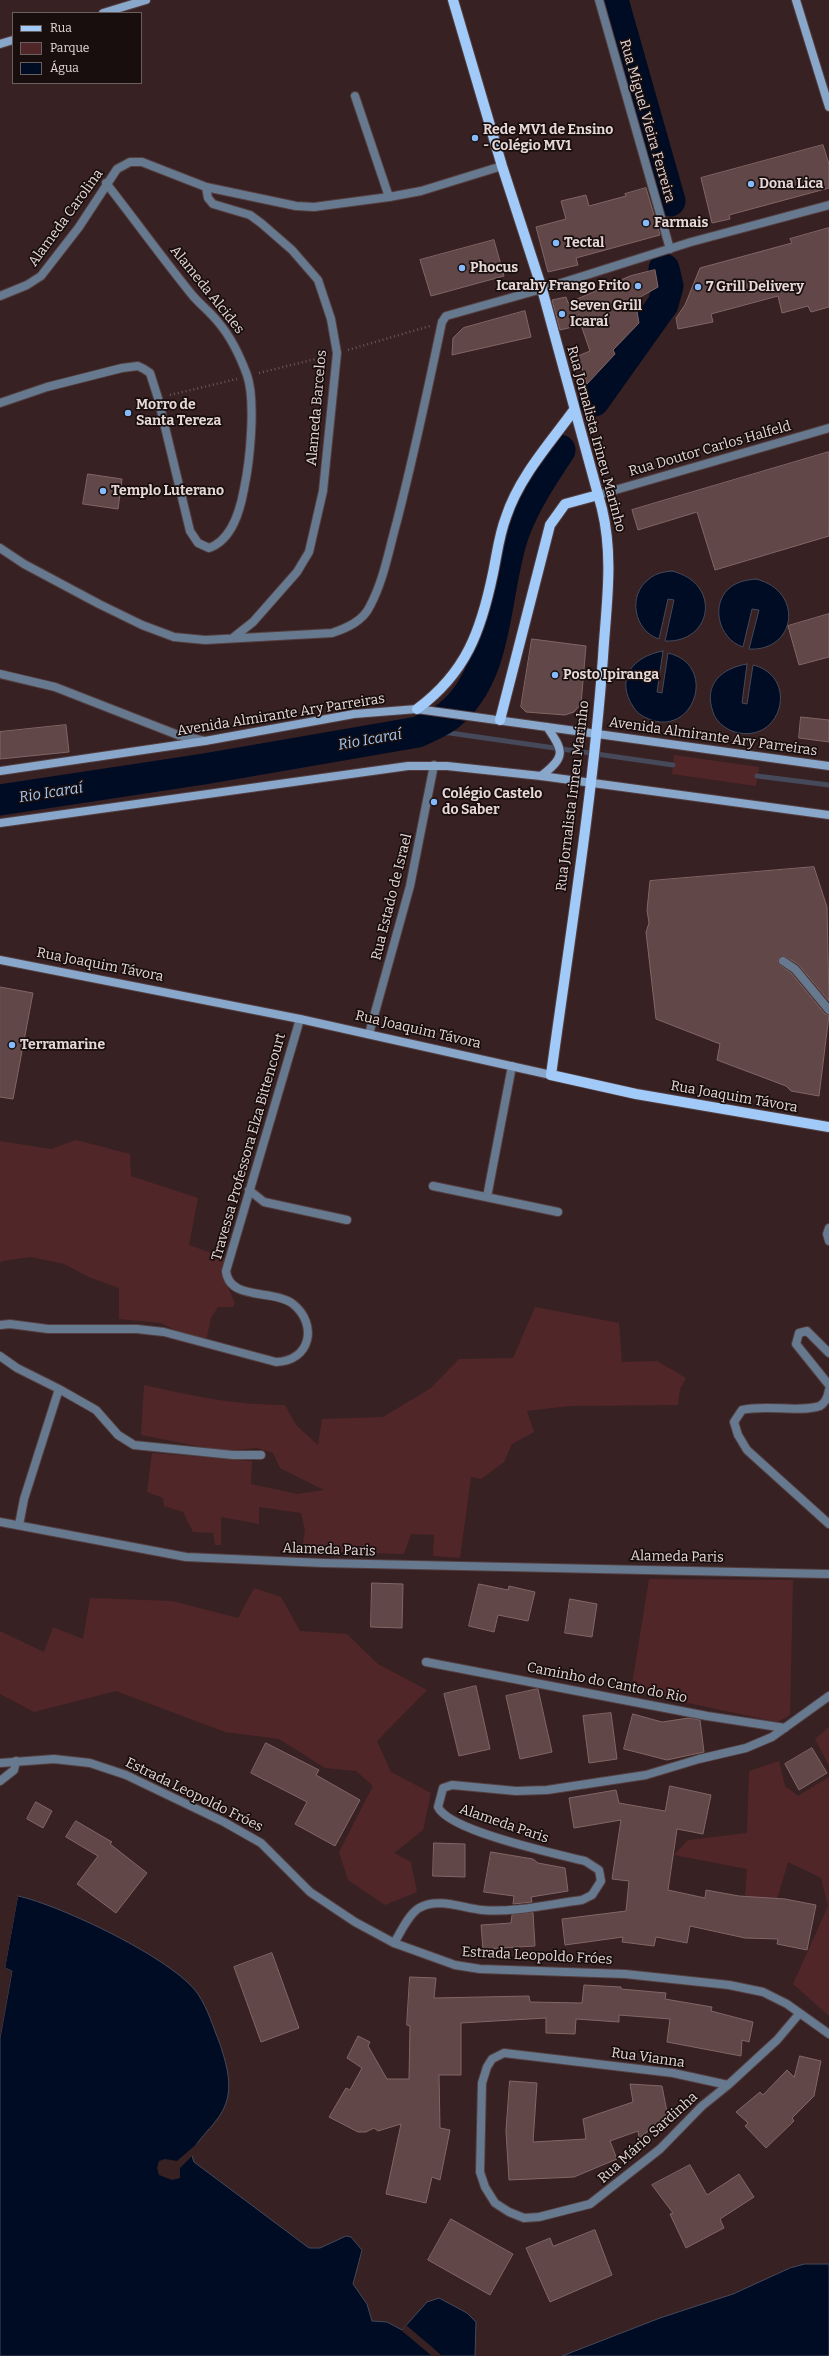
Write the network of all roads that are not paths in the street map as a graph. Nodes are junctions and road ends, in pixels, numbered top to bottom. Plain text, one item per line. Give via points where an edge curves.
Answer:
1 (146, 0) edge
2 (453, 0) edge
3 (599, 0) edge
4 (796, 0) edge
5 (106, 12) edge
6 (12, 40) edge
7 (0, 44) edge
8 (355, 96) dead end
9 (829, 107) edge
10 (502, 166) junction
11 (106, 183) junction
12 (206, 187) junction
13 (389, 198) junction
14 (829, 205) edge
15 (670, 249) junction
16 (542, 289) junction
17 (0, 296) edge
18 (0, 403) edge
19 (574, 410) junction
20 (829, 428) edge
21 (598, 495) junction
22 (0, 548) edge
23 (234, 637) junction
24 (0, 674) edge
25 (417, 709) junction
26 (500, 720) junction
27 (547, 727) junction
28 (595, 738) junction
29 (206, 741) junction
30 (434, 765) junction
31 (829, 766) edge
32 (0, 771) edge
33 (541, 776) junction
34 (590, 780) junction
35 (829, 815) edge
36 (0, 823) edge
37 (0, 960) edge
38 (783, 962) dead end
39 (829, 1010) edge
40 (300, 1018) junction
41 (370, 1034) junction
42 (512, 1066) junction
43 (551, 1075) junction
44 (829, 1127) edge
45 (433, 1186) dead end
46 (249, 1190) junction
47 (487, 1197) junction
48 (558, 1212) dead end
49 (347, 1220) dead end
50 (829, 1228) edge
51 (829, 1240) edge
52 (0, 1325) edge
53 (829, 1353) edge
54 (0, 1356) edge
55 (829, 1385) edge
56 (60, 1389) junction
57 (829, 1390) edge
58 (261, 1455) dead end
59 (0, 1522) edge
60 (829, 1524) edge
61 (19, 1525) junction
62 (829, 1574) edge
63 (426, 1662) dead end
64 (829, 1696) edge
65 (785, 1728) junction
66 (16, 1761) junction
67 (0, 1763) edge
68 (0, 1781) edge
69 (394, 1943) junction
70 (799, 2014) junction
71 (829, 2034) edge
72 (482, 2083) joint
73 (728, 2085) junction

1 - 5 main road
2 - 10 main road, Rua Jornalista Irineu Marinho
3 - 15 street, Rua Miguel Vieira Ferreira
4 - 9 main road
6 - 7 main road
8 - 13 street
10 - 13 street, Alameda Carolina
10 - 16 main road, Rua Jornalista Irineu Marinho
11 - 12 street, Alameda Carolina via 117,169 130,162 142,162
11 - 17 street, Alameda Carolina via 79,227 41,276
11 - 18 street, Alameda Alcides via 194,296 219,322 235,346 247,376 250,412 248,469 242,503 234,525 219,545 209,548 198,543 190,531 158,398 150,373 138,366 47,387
12 - 13 street, Alameda Carolina via 296,206 314,207
12 - 23 street, Alameda Barcelos via 208,198 213,204 250,216 261,223 292,250 318,280 331,319 337,353 323,491 309,552 297,572 253,622
14 - 15 street
15 - 16 street
16 - 19 main road, Rua Jornalista Irineu Marinho
16 - 23 street via 446,316 442,322 414,456 388,556 370,607 359,620 347,628 332,633
19 - 21 main road, Rua Jornalista Irineu Marinho
19 - 25 main road via 514,497 505,518 489,594 471,648 447,683
20 - 21 street, Rua Doutor Carlos Halfeld
21 - 26 main road via 565,504 550,525
21 - 28 main road, Rua Jornalista Irineu Marinho via 607,529 609,571
22 - 23 street via 24,564 142,625 174,637 193,640
24 - 29 street via 55,687 178,735
25 - 26 main road, Avenida Almirante Ary Parreiras
25 - 29 main road, Avenida Almirante Ary Parreiras via 354,714
26 - 27 main road, Avenida Almirante Ary Parreiras
27 - 28 main road, Avenida Almirante Ary Parreiras
27 - 33 main road via 561,752 556,764
28 - 31 main road, Avenida Almirante Ary Parreiras
28 - 34 main road, Rua Jornalista Irineu Marinho
29 - 32 main road, Avenida Almirante Ary Parreiras
30 - 33 main road
30 - 36 main road via 408,766
30 - 41 street, Rua Estado de Israel via 410,886
33 - 34 main road
34 - 35 main road
34 - 43 main road, Rua Jornalista Irineu Marinho
37 - 40 main road, Rua Joaquim Távora
38 - 39 street via 795,969
40 - 41 main road, Rua Joaquim Távora
40 - 46 street, Travessa Professora Elza Bittencourt
41 - 42 main road, Rua Joaquim Távora
42 - 43 main road, Rua Joaquim Távora
42 - 47 street
43 - 44 main road, Rua Joaquim Távora via 636,1094
45 - 47 street
46 - 49 street via 264,1202
46 - 52 street, Travessa Professora Elza Bittencourt via 228,1259 227,1279 238,1289 277,1297 294,1305 303,1317 307,1329 307,1341 298,1357 287,1362 276,1362 164,1332 137,1328 48,1329
47 - 48 street
50 - 51 street
53 - 55 street via 807,1331 799,1333 796,1338 796,1344
54 - 56 street via 17,1368
56 - 58 street via 96,1410 118,1435 134,1445 233,1455
56 - 61 street via 24,1499
57 - 60 street via 826,1400 821,1405 807,1408 751,1408 742,1410 734,1422 747,1450
59 - 61 street, Alameda Paris
61 - 62 street, Alameda Paris via 186,1557 323,1563
63 - 65 street, Caminho do Canto do Rio via 707,1716
64 - 65 street, Alameda Paris
65 - 69 street, Alameda Paris via 772,1737 746,1748 646,1775 547,1790 516,1791 452,1785 444,1788 438,1807 440,1812 454,1823 585,1861 599,1870 601,1881 592,1895 582,1900 502,1911 463,1908 438,1902 427,1905 412,1914
66 - 67 street, Estrada Leopoldo Fróes
66 - 68 street via 14,1770
66 - 69 street, Estrada Leopoldo Fróes via 47,1759 97,1764 215,1817 261,1843 310,1892 324,1902
69 - 70 street, Estrada Leopoldo Fróes via 455,1965 480,1969 625,1974 729,1985 763,1992 787,2004
70 - 71 street, Estrada Leopoldo Fróes
70 - 73 street via 777,2040
72 - 73 street, Rua Vianna via 492,2059 504,2054 672,2073
72 - 73 street, Rua Mário Sardinha via 480,2172 485,2187 495,2203 508,2212 524,2218 539,2217 590,2204 660,2149 702,2106

